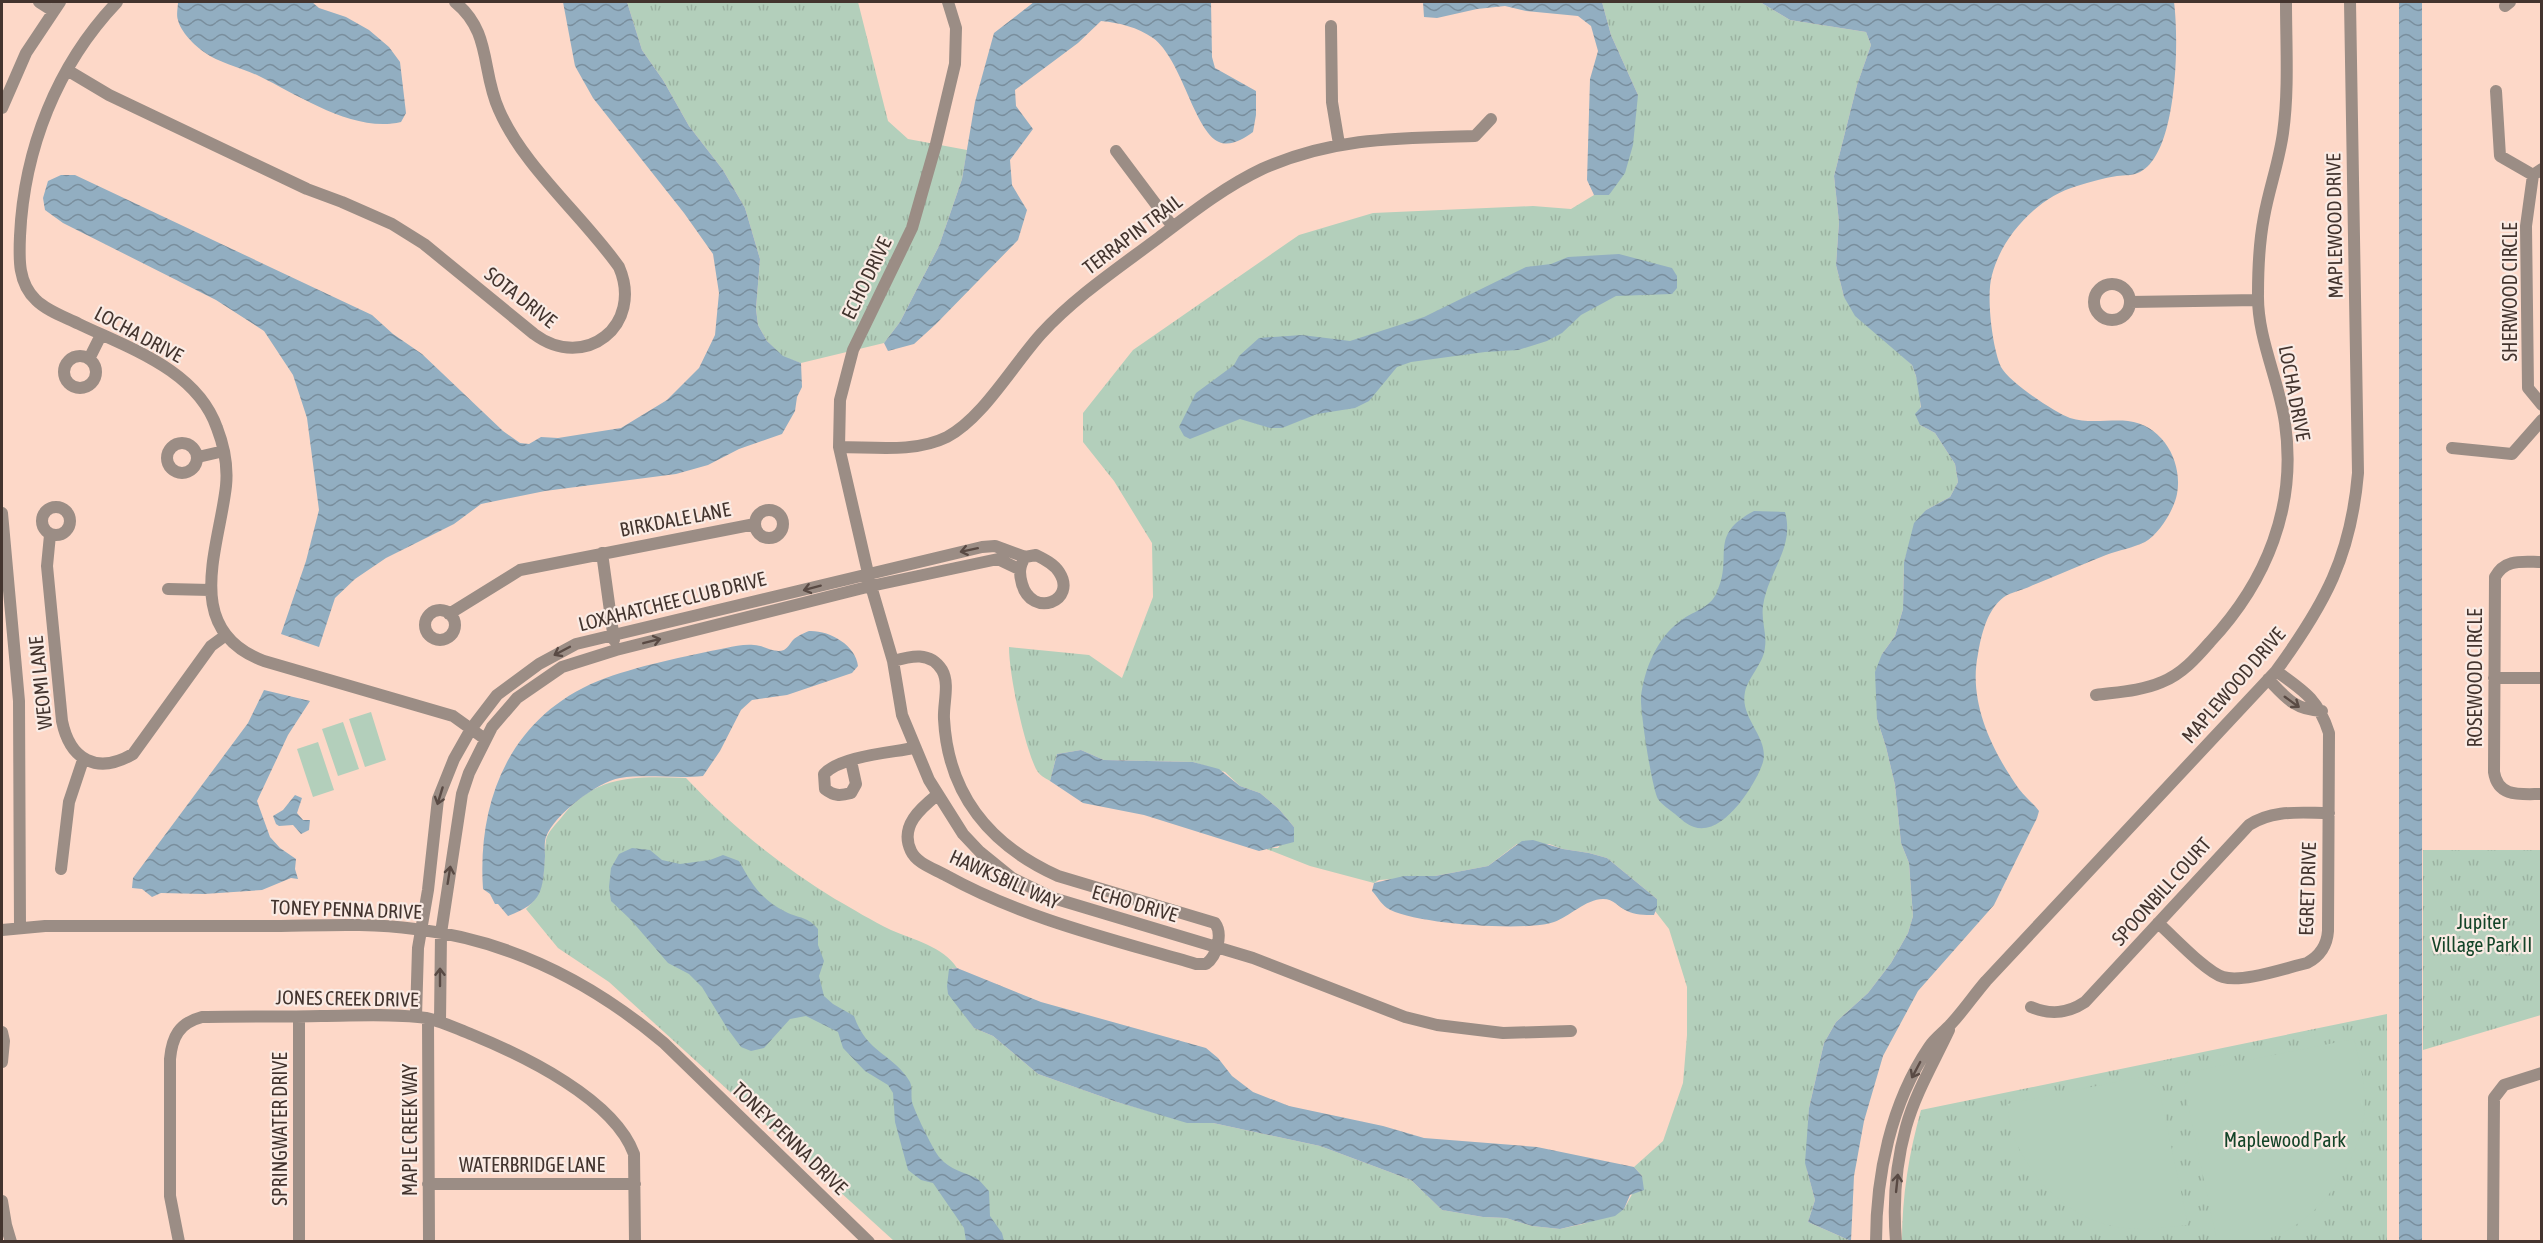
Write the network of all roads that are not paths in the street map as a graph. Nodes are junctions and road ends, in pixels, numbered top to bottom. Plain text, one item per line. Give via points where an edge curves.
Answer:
1 (39, 2) edge
2 (117, 2) edge
3 (455, 2) edge
4 (948, 2) edge
5 (2286, 2) edge
6 (2350, 2) edge
7 (57, 6) edge
8 (1331, 26) dead end
9 (67, 70) junction
10 (2496, 91) dead end
11 (2, 108) edge
12 (1491, 120) dead end
13 (1339, 144) junction
14 (1116, 151) dead end
15 (2537, 172) edge
16 (1173, 227) junction
17 (2258, 300) junction
18 (2130, 302) dead end
19 (101, 334) junction
20 (89, 360) dead end
21 (2541, 405) edge
22 (2541, 420) edge
23 (839, 447) junction
24 (2452, 448) dead end
25 (224, 451) junction
26 (198, 457) dead end
27 (2, 513) edge
28 (755, 524) dead end
29 (50, 535) dead end
30 (603, 553) junction
31 (1026, 557) junction
32 (2541, 562) edge
33 (1019, 569) junction
34 (868, 573) junction
35 (871, 586) junction
36 (168, 589) dead end
37 (210, 590) junction
38 (449, 614) dead end
39 (613, 634) junction
40 (225, 635) junction
41 (616, 650) junction
42 (893, 661) junction
43 (2272, 675) junction
44 (2494, 678) junction
45 (2541, 678) edge
46 (2096, 695) dead end
47 (471, 729) junction
48 (485, 739) junction
49 (914, 748) junction
50 (83, 760) junction
51 (851, 761) dead end
52 (2541, 794) edge
53 (938, 795) junction
54 (2329, 813) junction
55 (61, 869) dead end
56 (2158, 923) junction
57 (20, 927) junction
58 (2, 930) edge
59 (422, 930) junction
60 (441, 933) junction
61 (1217, 947) junction
62 (2031, 1006) dead end
63 (299, 1017) junction
64 (428, 1019) junction
65 (1952, 1024) junction
66 (1571, 1031) dead end
67 (2, 1032) edge
68 (2, 1062) edge
69 (2541, 1073) edge
70 (428, 1184) junction
71 (635, 1184) junction
72 (2, 1201) edge
73 (4, 1227) edge
74 (11, 1242) edge
75 (179, 1242) edge
76 (299, 1242) edge
77 (429, 1242) edge
78 (635, 1242) edge
79 (869, 1242) edge
80 (1876, 1242) edge
81 (1896, 1242) edge
82 (2493, 1242) edge

1 - 7 street
2 - 9 street, LOCHA DRIVE via 90,32
3 - 9 street, SOTA DRIVE via 481,34 494,97 513,137 610,253 623,274 626,296 621,319 596,343 575,348 551,345 424,244 392,224 307,189 109,95
4 - 23 street, ECHO DRIVE via 956,28 955,64 936,144 912,228 853,350 840,400
5 - 17 street, LOCHA DRIVE via 2286,102 2261,236
6 - 43 street, MAPLEWOOD DRIVE via 2358,473 2355,504 2337,572 2317,613
7 - 11 street via 26,53
8 - 13 street via 1332,102
9 - 19 street, LOCHA DRIVE via 44,115 29,166 21,225 21,276 34,299 45,307
10 - 15 street, SHERWOOD CIRCLE via 2500,156
12 - 13 street, TERRAPIN TRAIL via 1475,136 1383,138
13 - 16 street, TERRAPIN TRAIL via 1260,170
14 - 16 street
15 - 21 street, SHERWOOD CIRCLE via 2526,226 2528,388
16 - 23 street, TERRAPIN TRAIL via 1068,308 961,428 941,440 910,447
17 - 18 street
17 - 46 street, LOCHA DRIVE via 2288,450 2287,488 2274,543 2249,594 2189,665 2148,687
19 - 20 street
19 - 25 street, LOCHA DRIVE via 164,366 194,390 216,425
22 - 24 street via 2512,454
23 - 34 street, ECHO DRIVE
25 - 26 street
25 - 37 street, LOCHA DRIVE via 226,485
27 - 57 street via 20,723
28 - 30 street, BIRKDALE LANE
29 - 50 street, WEOMI LANE via 48,566 62,721 72,749
30 - 38 street, BIRKDALE LANE via 520,570
30 - 39 street, BIRKDALE LANE
31 - 33 street
31 - 33 street via 1036,555 1059,572 1063,583 1059,599 1041,604 1029,598
31 -> 34 street via 995,546 981,547
32 - 44 street, ROSEWOOD CIRCLE via 2511,562 2495,577
33 - 35 street via 998,559
34 - 35 street, ECHO DRIVE
34 -> 39 street, LOXAHATCHEE CLUB DRIVE
41 -> 35 street, LOXAHATCHEE CLUB DRIVE
35 - 42 street, ECHO DRIVE
36 - 37 street
37 - 40 street, LOCHA DRIVE
39 - 41 street, BIRKDALE LANE
39 -> 47 street, LOXAHATCHEE CLUB DRIVE via 576,644 539,663 497,695
40 - 47 street, LOCHA DRIVE via 245,652 264,661 453,716
40 - 50 street via 211,646 133,754 119,762
41 - 48 street, LOXAHATCHEE CLUB DRIVE via 562,667 543,678 517,698
42 - 49 street, ECHO DRIVE via 902,715
42 - 61 street via 920,656 934,662 944,673 944,718 952,764 968,801 997,837 1034,865 1058,876 1215,922
43 - 54 street, EGRET DRIVE via 2296,706 2306,711 2322,711 2329,733
43 - 65 street, MAPLEWOOD DRIVE via 1994,972
44 - 45 street
44 - 52 street, ROSEWOOD CIRCLE via 2495,779 2498,786 2511,794
47 - 48 street, LOCHA DRIVE
47 -> 59 street, LOXAHATCHEE CLUB DRIVE via 438,799
60 -> 48 street, LOXAHATCHEE CLUB DRIVE via 462,794
49 - 51 street
49 - 53 street, ECHO DRIVE
50 - 55 street via 69,802
53 - 61 street, ECHO DRIVE via 963,834 980,852 1027,886 1074,905
53 - 61 street, HAWKSBILL WAY via 911,819 909,849 917,860 1001,903 1075,929 1196,964 1211,961
54 - 56 street, SPOONBILL COURT via 2278,813 2256,820
54 - 56 street, EGRET DRIVE via 2328,931 2324,947 2314,960 2240,978 2224,977 2209,969
56 - 62 street, SPOONBILL COURT via 2078,1007 2054,1013
57 - 58 street, TONEY PENNA DRIVE
57 - 59 street, TONEY PENNA DRIVE via 381,926
59 - 60 street, TONEY PENNA DRIVE
59 - 64 street, MAPLE CREEK WAY via 418,948
64 -> 60 street, MAPLE CREEK WAY
60 - 79 street, TONEY PENNA DRIVE via 542,964 620,1008 664,1043
61 - 66 street, ECHO DRIVE via 1373,1006 1437,1025 1503,1033
63 - 64 street, JONES CREEK DRIVE
63 - 75 street, JONES CREEK DRIVE via 202,1017 176,1032 170,1059 170,1196
63 - 76 street, SPRINGWATER DRIVE
64 - 70 street, MAPLE CREEK WAY
64 - 71 street, JONES CREEK DRIVE via 525,1059 589,1101 629,1142
65 -> 80 street, MAPLEWOOD DRIVE via 1930,1045 1914,1071 1892,1125 1879,1188
81 -> 65 street, MAPLEWOOD DRIVE via 1894,1218 1906,1128
67 - 68 street
69 - 82 street via 2504,1085 2494,1098
70 - 71 street, WATERBRIDGE LANE
70 - 77 street, MAPLE CREEK WAY
71 - 78 street, JONES CREEK DRIVE
72 - 73 street
73 - 74 street

